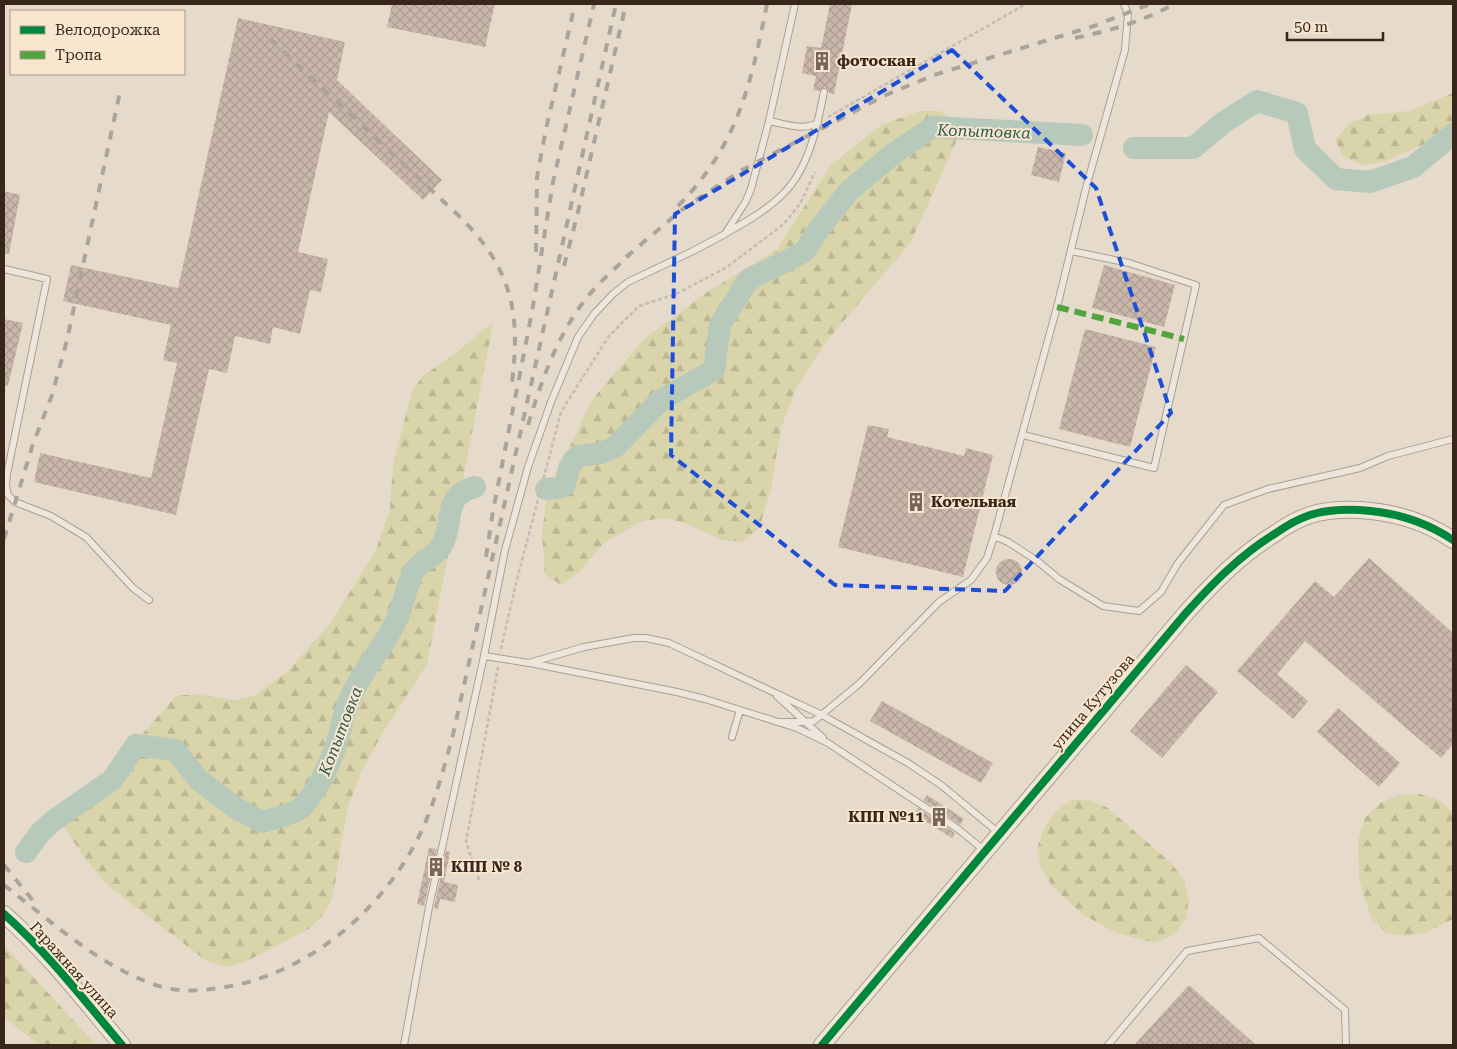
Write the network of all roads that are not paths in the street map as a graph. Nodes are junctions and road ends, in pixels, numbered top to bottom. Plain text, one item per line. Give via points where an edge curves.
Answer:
1 (795, 4) edge
2 (1124, 4) edge
3 (824, 92) dead end
4 (769, 120) junction
5 (818, 123) junction
6 (725, 234) junction
7 (1071, 250) junction
8 (4, 269) edge
9 (1024, 435) junction
10 (1453, 439) edge
11 (994, 536) junction
12 (1453, 540) edge
13 (149, 600) dead end
14 (484, 656) junction
15 (529, 663) junction
16 (772, 691) junction
17 (740, 710) junction
18 (822, 715) junction
19 (777, 722) junction
20 (805, 722) junction
21 (732, 737) dead end
22 (828, 743) junction
23 (1000, 834) junction
24 (986, 851) junction
25 (4, 914) edge
26 (122, 1045) edge
27 (404, 1045) edge
28 (822, 1045) edge
29 (1108, 1045) edge
30 (1346, 1045) edge

1 - 4 lane
2 - 7 lane via 1128,14 1125,50
3 - 5 lane
4 - 5 lane via 802,128
4 - 6 lane via 751,189
5 - 6 lane via 803,166 794,181 767,208
6 - 14 lane via 628,282 612,294 578,337 528,467 505,550
7 - 9 lane
7 - 9 lane via 1129,263 1196,285 1154,468
8 - 13 lane via 47,279 7,474 8,495 15,502 51,516 86,537 133,588
9 - 11 lane
10 - 11 lane via 1388,456 1360,468 1268,489 1224,505 1178,563 1161,592 1139,611 1103,606 1008,542
11 - 18 lane via 987,558 971,580 939,602 860,684
12 - 23 street, улица Кутузова via 1406,518 1381,512 1335,510 1310,515 1260,543 1236,561 1185,614
14 - 15 lane
14 - 27 lane via 428,907
15 - 16 lane via 584,646 646,638 679,647
15 - 17 lane via 677,692
16 - 18 lane
16 - 20 lane
17 - 19 lane
17 - 21 lane
18 - 20 lane via 814,721
18 - 23 lane via 930,777
19 - 20 lane
19 - 22 lane
20 - 22 lane
22 - 24 lane
23 - 24 street, улица Кутузова
24 - 28 street, улица Кутузова
25 - 26 street, Гаражная улица via 50,959
29 - 30 lane via 1187,951 1259,938 1345,1010

